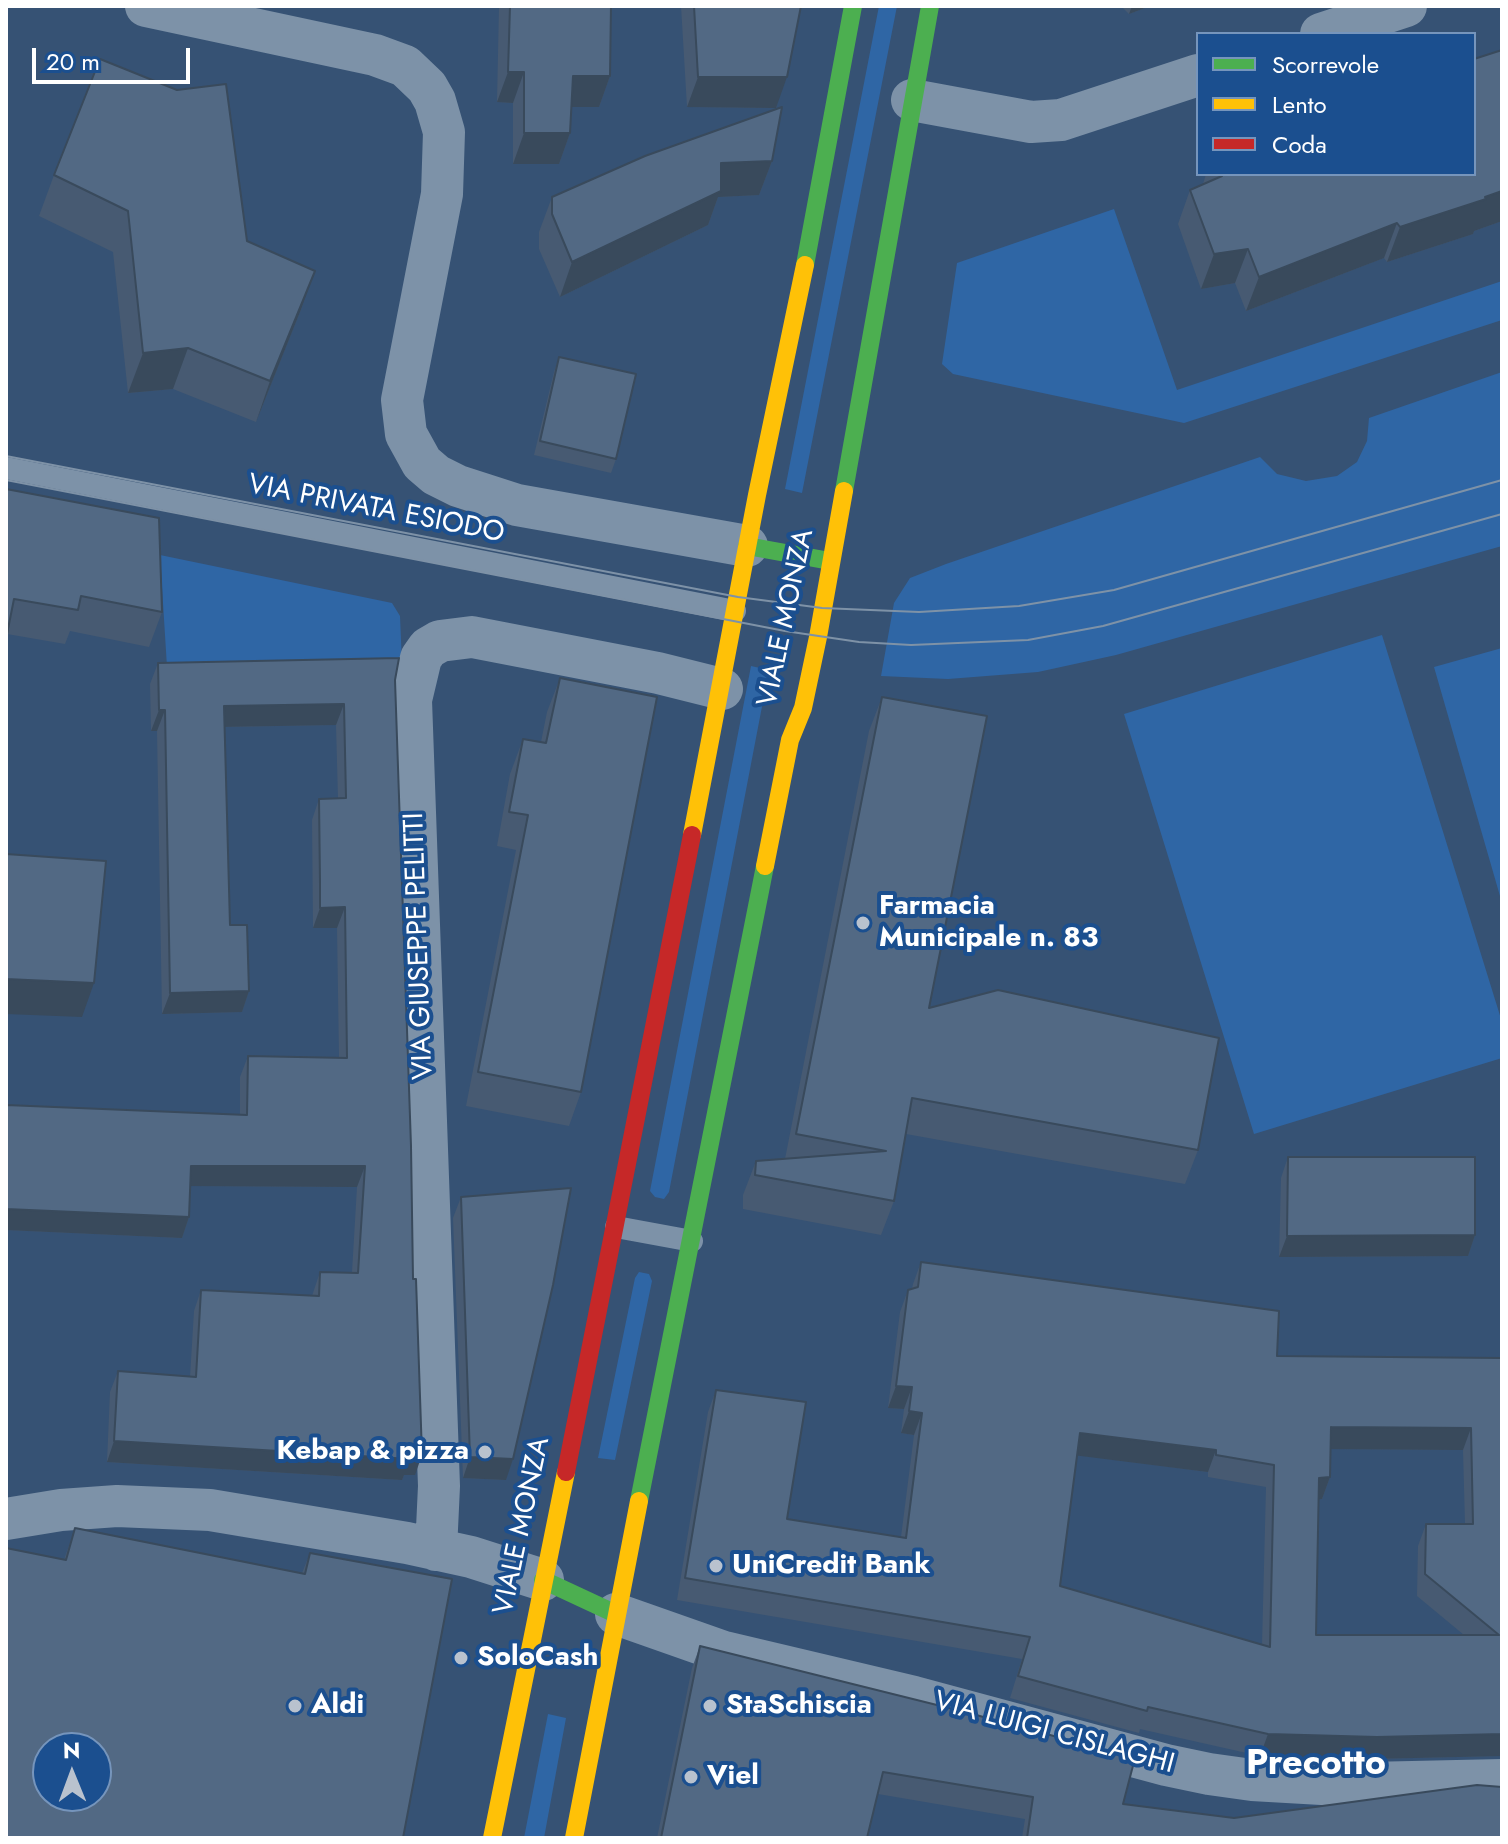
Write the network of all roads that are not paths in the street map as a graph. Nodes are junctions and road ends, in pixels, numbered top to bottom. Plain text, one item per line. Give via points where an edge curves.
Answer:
1 (146, 6) edge
2 (853, 6) edge
3 (930, 6) edge
4 (1406, 6) edge
5 (1327, 32) edge
6 (1196, 76) edge
7 (912, 100) junction
8 (6, 468) edge
9 (747, 546) junction
10 (830, 561) junction
11 (735, 611) junction
12 (722, 689) junction
13 (616, 1227) junction
14 (692, 1241) junction
15 (6, 1519) edge
16 (436, 1550) junction
17 (543, 1580) junction
18 (616, 1614) junction
19 (1502, 1780) edge
20 (492, 1838) edge
21 (574, 1838) edge

1 - 9 street via 392,60 427,87 444,132 439,216 404,382 404,426 422,463 458,486 517,505
2 - 9 main road, VIALE MONZA
3 - 7 main road, VIALE MONZA
4 - 5 street
6 - 7 street via 1061,120 1031,122
7 - 10 main road, VIALE MONZA
8 - 11 lane, VIA PRIVATA ESIODO
9 - 10 main road
9 - 11 main road, VIALE MONZA
10 - 14 main road, VIALE MONZA
11 - 12 main road, VIALE MONZA
12 - 13 main road, VIALE MONZA
12 - 16 street, VIA GIUSEPPE PELITTI via 472,637 428,648 414,678 411,714 439,1486
13 - 14 lane
13 - 17 main road, VIALE MONZA
14 - 18 main road, VIALE MONZA
15 - 16 street via 90,1507 210,1510
16 - 17 street
17 - 18 main road
17 - 20 main road, VIALE MONZA
18 - 19 street, VIA LUIGI CISLAGHI via 724,1652 1209,1774 1322,1784
18 - 21 main road, VIALE MONZA

